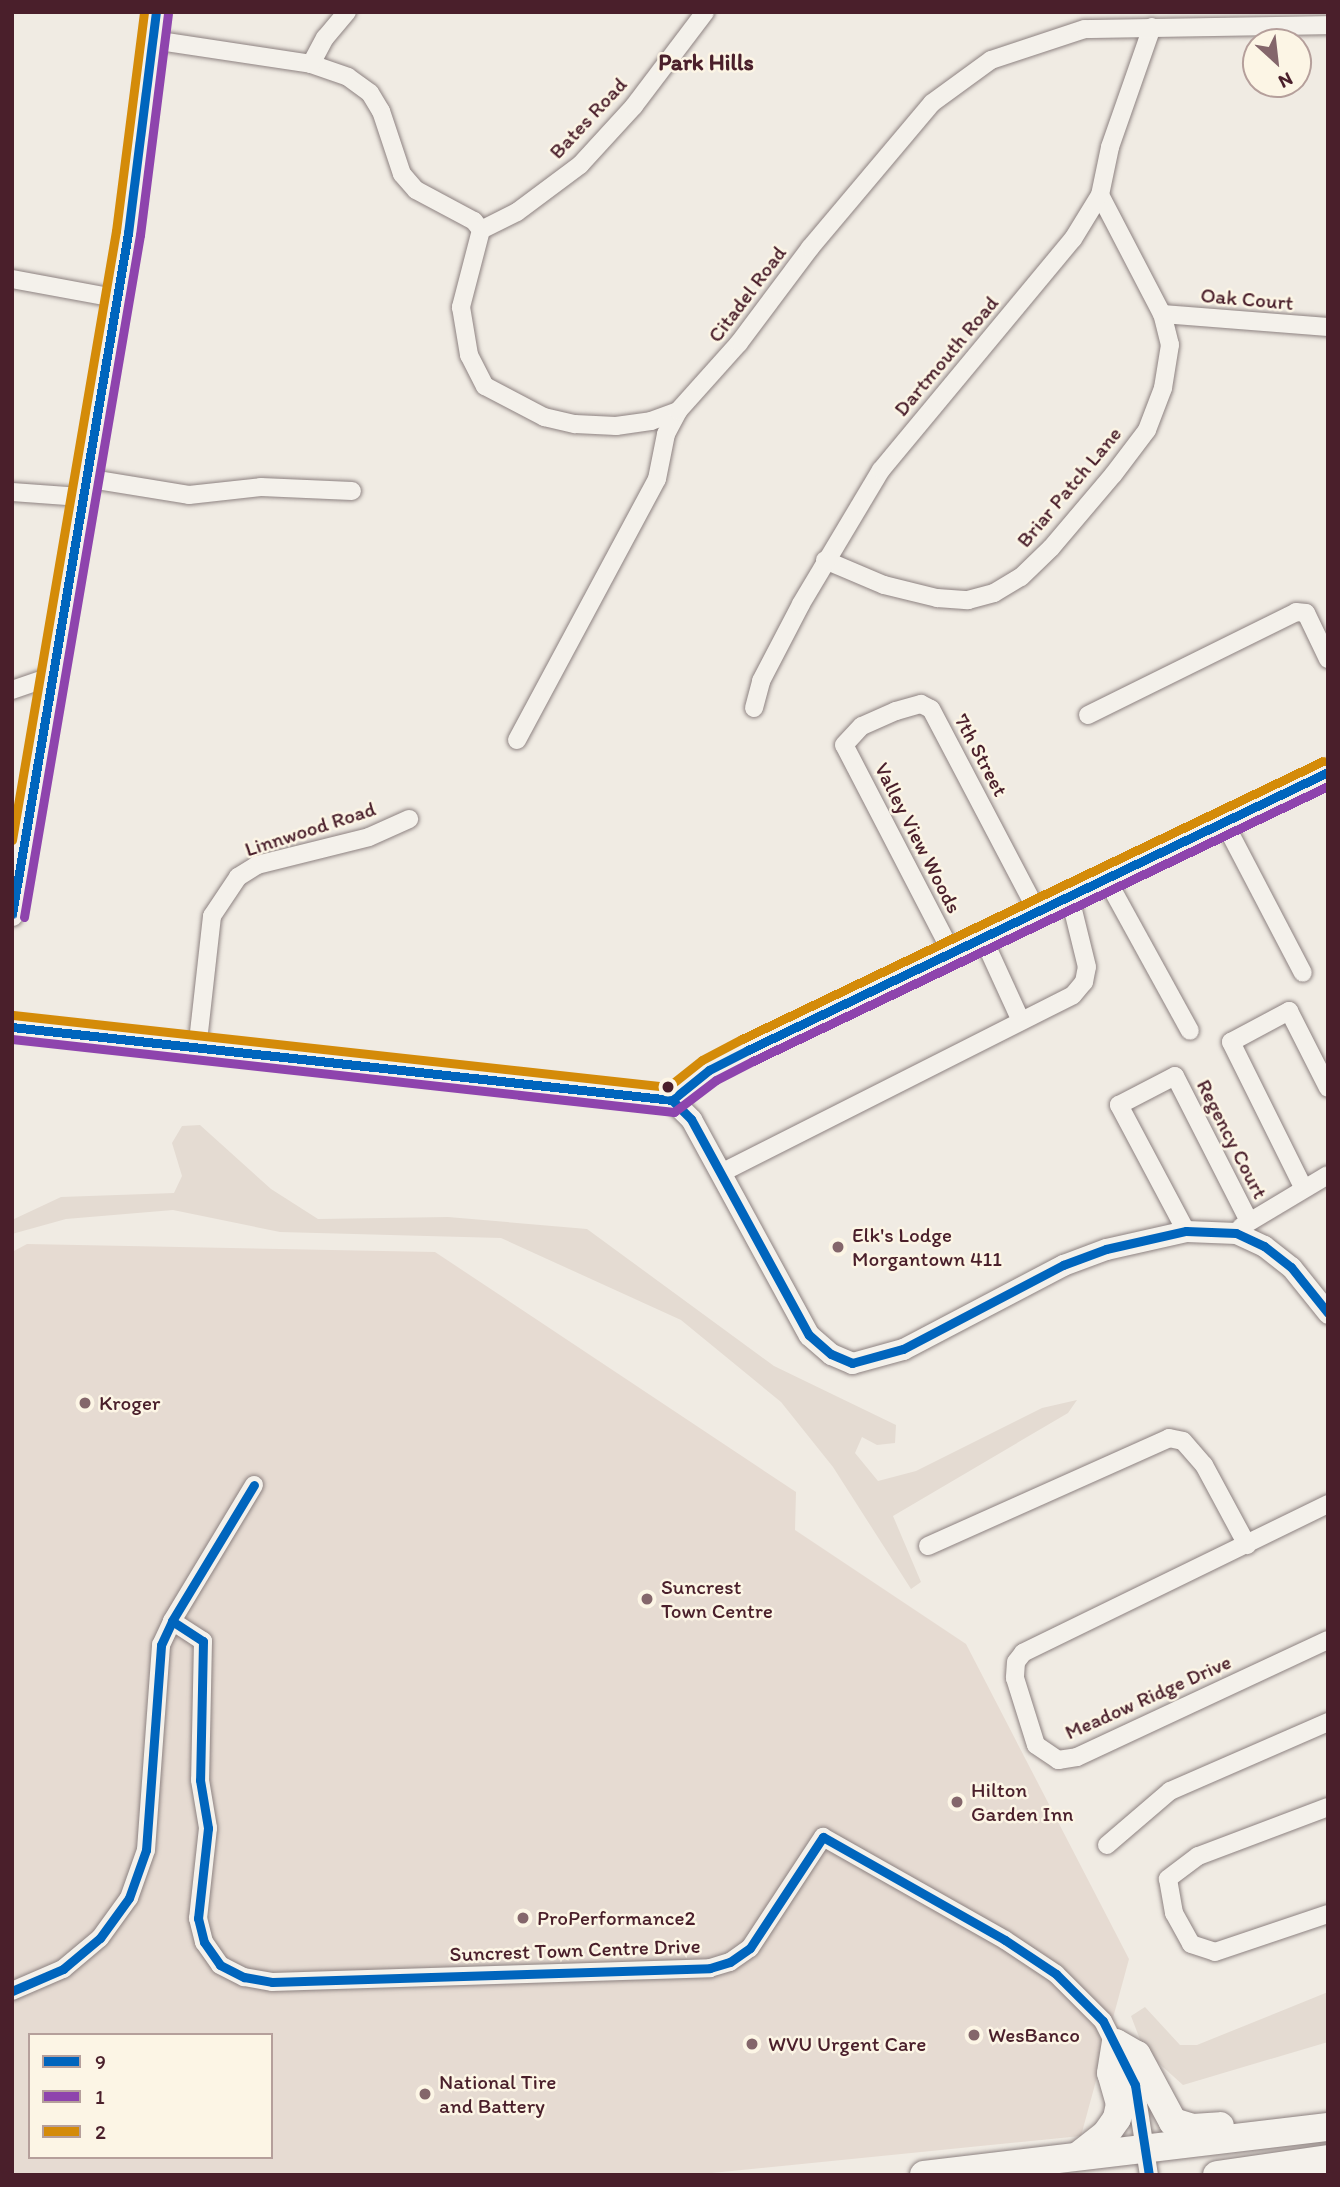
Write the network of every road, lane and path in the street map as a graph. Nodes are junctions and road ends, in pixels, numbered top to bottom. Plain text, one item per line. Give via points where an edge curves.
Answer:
1 (156, 12) edge
2 (347, 12) edge
3 (705, 12) edge
4 (1136, 12) edge
5 (1328, 25) edge
6 (1152, 27) junction
7 (153, 40) junction
8 (311, 64) junction
9 (1100, 195) junction
10 (481, 230) junction
11 (12, 279) edge
12 (116, 298) junction
13 (1162, 314) junction
14 (1328, 327) edge
15 (678, 411) junction
16 (83, 487) junction
17 (352, 491) dead end
18 (12, 492) edge
19 (825, 561) junction
20 (1328, 659) edge
21 (53, 676) junction
22 (12, 690) edge
23 (754, 708) dead end
24 (1088, 715) dead end
25 (517, 740) dead end
26 (844, 745) joint
27 (1328, 772) edge
28 (409, 819) dead end
29 (1224, 822) junction
30 (1107, 880) junction
31 (1070, 898) junction
32 (1038, 913) junction
33 (12, 915) edge
34 (983, 938) junction
35 (952, 953) junction
36 (1303, 973) dead end
37 (1021, 1021) junction
38 (12, 1027) edge
39 (1190, 1031) dead end
40 (197, 1050) junction
41 (1328, 1088) edge
42 (672, 1100) junction
43 (721, 1173) junction
44 (1328, 1175) edge
45 (1303, 1187) junction
46 (1242, 1226) junction
47 (1185, 1231) junction
48 (1328, 1313) edge
49 (254, 1485) dead end
50 (1328, 1504) edge
51 (1247, 1545) junction
52 (928, 1546) dead end
53 (172, 1622) junction
54 (1328, 1640) edge
55 (1328, 1722) edge
56 (1328, 1807) edge
57 (1107, 1845) dead end
58 (1328, 1914) edge
59 (12, 1991) edge
60 (1116, 2043) junction
61 (1328, 2118) edge
62 (1328, 2127) edge
63 (1077, 2157) junction
64 (1328, 2159) edge
65 (1148, 2162) edge
66 (1249, 2172) edge
67 (924, 2175) edge
68 (1217, 2175) edge

1 - 7 street
2 - 8 street
3 - 10 street, Bates Road via 589,156 517,212
4 - 6 street
5 - 6 street, Citadel Road
6 - 9 street, Dartmouth Road via 1110,146
6 - 15 street, Citadel Road via 1085,29 1037,41 991,60 956,83 932,103 865,181 739,343
7 - 8 street
7 - 12 street
8 - 10 street via 348,77 370,93 381,111 402,174 416,190 474,221
9 - 13 street, Briar Patch Lane
9 - 19 street, Dartmouth Road via 1073,239 881,470
10 - 15 street via 461,307 469,355 485,386 544,417 575,424 616,426
11 - 12 street
12 - 16 street
13 - 14 street, Oak Court
13 - 19 street, Briar Patch Lane via 1170,345 1164,388 1147,430 1075,520 1021,577 994,593 968,600 937,598 884,585
15 - 25 street, Citadel Road via 666,433 657,479
16 - 17 street via 189,495 261,487
16 - 18 street
16 - 21 street
19 - 23 street, Dartmouth Road via 761,681
20 - 24 street via 1306,613 1296,612
21 - 22 street
21 - 33 street
26 - 32 street, 7th Street via 862,726 909,705 931,709
26 - 35 street, Valley View Woods
27 - 29 street
28 - 40 street, Linnwood Road via 369,837 257,865 238,877 212,916
29 - 30 street
29 - 36 street
30 - 31 street
30 - 39 street
31 - 32 street
31 - 37 street via 1084,947 1084,982 1073,995
32 - 34 street
34 - 35 street
34 - 37 street
35 - 42 street via 709,1070
37 - 43 street
38 - 40 street
40 - 42 street
41 - 45 street via 1289,1011 1231,1042
42 - 43 street via 691,1119
43 - 47 street via 809,1335 831,1354 852,1363 903,1349 1063,1265 1106,1249
44 - 45 street
45 - 46 street
46 - 47 street
46 - 47 street, Regency Court via 1175,1076 1119,1105
46 - 48 street via 1291,1267
49 - 53 street
50 - 51 street, Meadow Ridge Drive
51 - 52 street via 1204,1465 1183,1441 1169,1438
51 - 54 street, Meadow Ridge Drive via 1023,1653 1016,1662 1015,1678 1036,1745 1058,1760 1077,1757
53 - 59 street via 161,1645 146,1850 129,1898 100,1937 63,1969
53 - 60 street, Suncrest Town Centre Drive via 203,1641 200,1780 208,1828 198,1918 204,1942 220,1965 244,1977 284,1982 710,1968 730,1962 750,1948 823,1837 1056,1974 1103,2021
55 - 57 street via 1170,1791
56 - 58 street via 1198,1856 1168,1879 1174,1913 1191,1944 1215,1952
60 - 61 main road via 1137,2055 1173,2122 1193,2128
60 - 63 main road via 1111,2073 1120,2104 1117,2118 1106,2134
60 - 65 street, Suncrest Town Centre Drive via 1136,2085
62 - 65 main road
63 - 65 main road
63 - 67 main road
64 - 66 main road
66 - 68 main road

